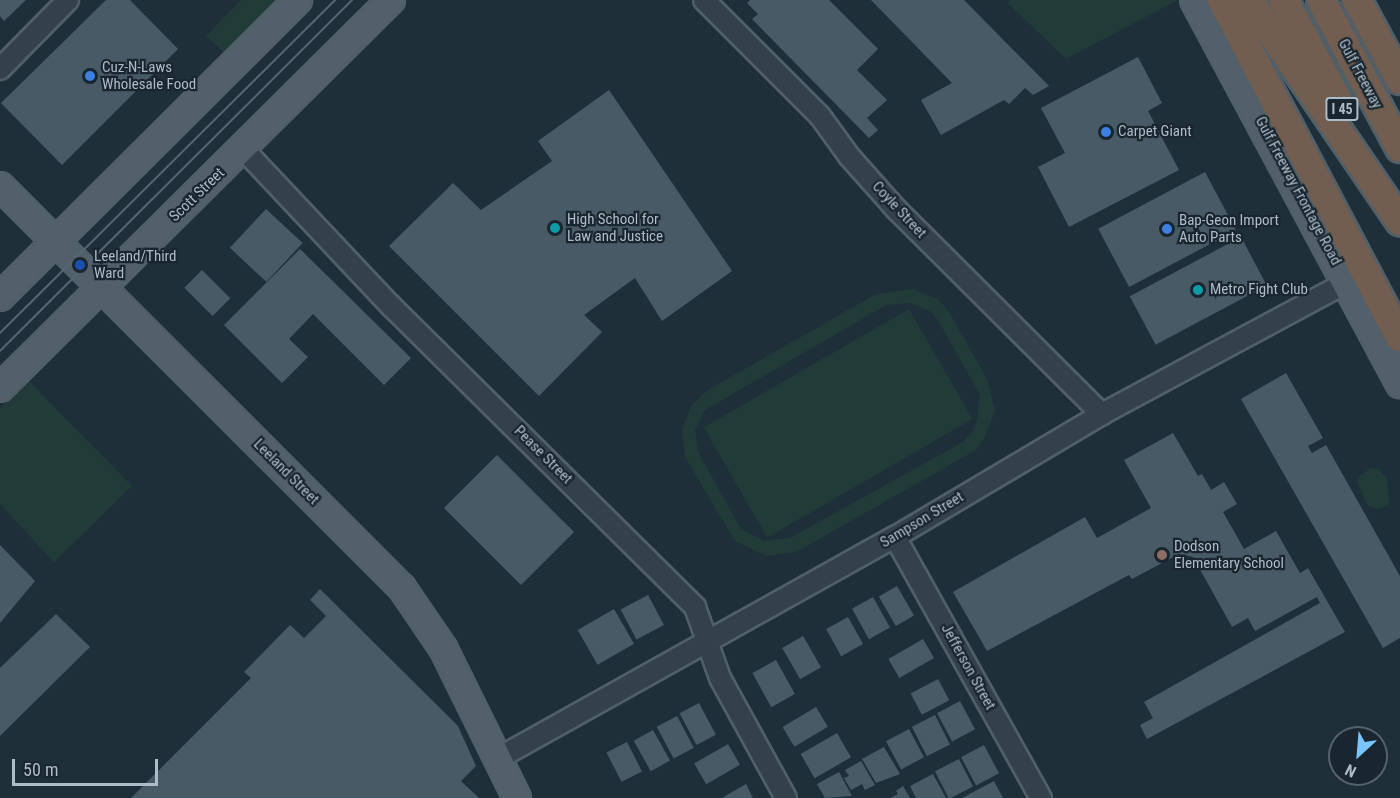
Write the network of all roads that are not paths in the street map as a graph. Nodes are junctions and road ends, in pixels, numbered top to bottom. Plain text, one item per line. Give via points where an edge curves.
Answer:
1 (68, 0) edge
2 (298, 0) edge
3 (391, 0) edge
4 (704, 0) edge
5 (1194, 0) edge
6 (1222, 0) edge
7 (1249, 0) edge
8 (1284, 0) edge
9 (1321, 0) edge
10 (1357, 0) edge
11 (0, 69) edge
12 (1400, 80) edge
13 (1400, 148) edge
14 (244, 150) junction
15 (0, 186) edge
16 (1400, 220) edge
17 (57, 243) junction
18 (1347, 282) junction
19 (102, 288) junction
20 (0, 297) edge
21 (1400, 337) edge
22 (1400, 384) edge
23 (0, 388) edge
24 (1101, 414) junction
25 (895, 537) junction
26 (708, 643) junction
27 (497, 759) junction
28 (517, 798) edge
29 (786, 798) edge
30 (1041, 798) edge

1 - 11 street
2 - 17 main road
3 - 14 main road, Scott Street
4 - 24 street, Coyle Street via 820,116 896,209
5 - 18 main road, Gulf Freeway Frontage Road
6 - 21 highway
7 - 16 highway
8 - 16 highway, I 45
9 - 13 highway, Gulf Freeway / I 45
10 - 12 highway
14 - 19 main road, Scott Street
14 - 26 street, Pease Street via 391,306 695,607
15 - 17 main road, Leeland Street
17 - 19 main road, Leeland Street
17 - 20 main road
18 - 22 main road, Gulf Freeway Frontage Road
18 - 24 street, Sampson Street
19 - 23 main road, Scott Street
19 - 27 main road, Leeland Street via 402,588 443,648
24 - 25 street, Sampson Street
25 - 26 street, Sampson Street
25 - 30 street, Jefferson Street
26 - 27 street, Sampson Street
26 - 29 street, Pease Street via 720,678
27 - 28 main road, Leeland Street

